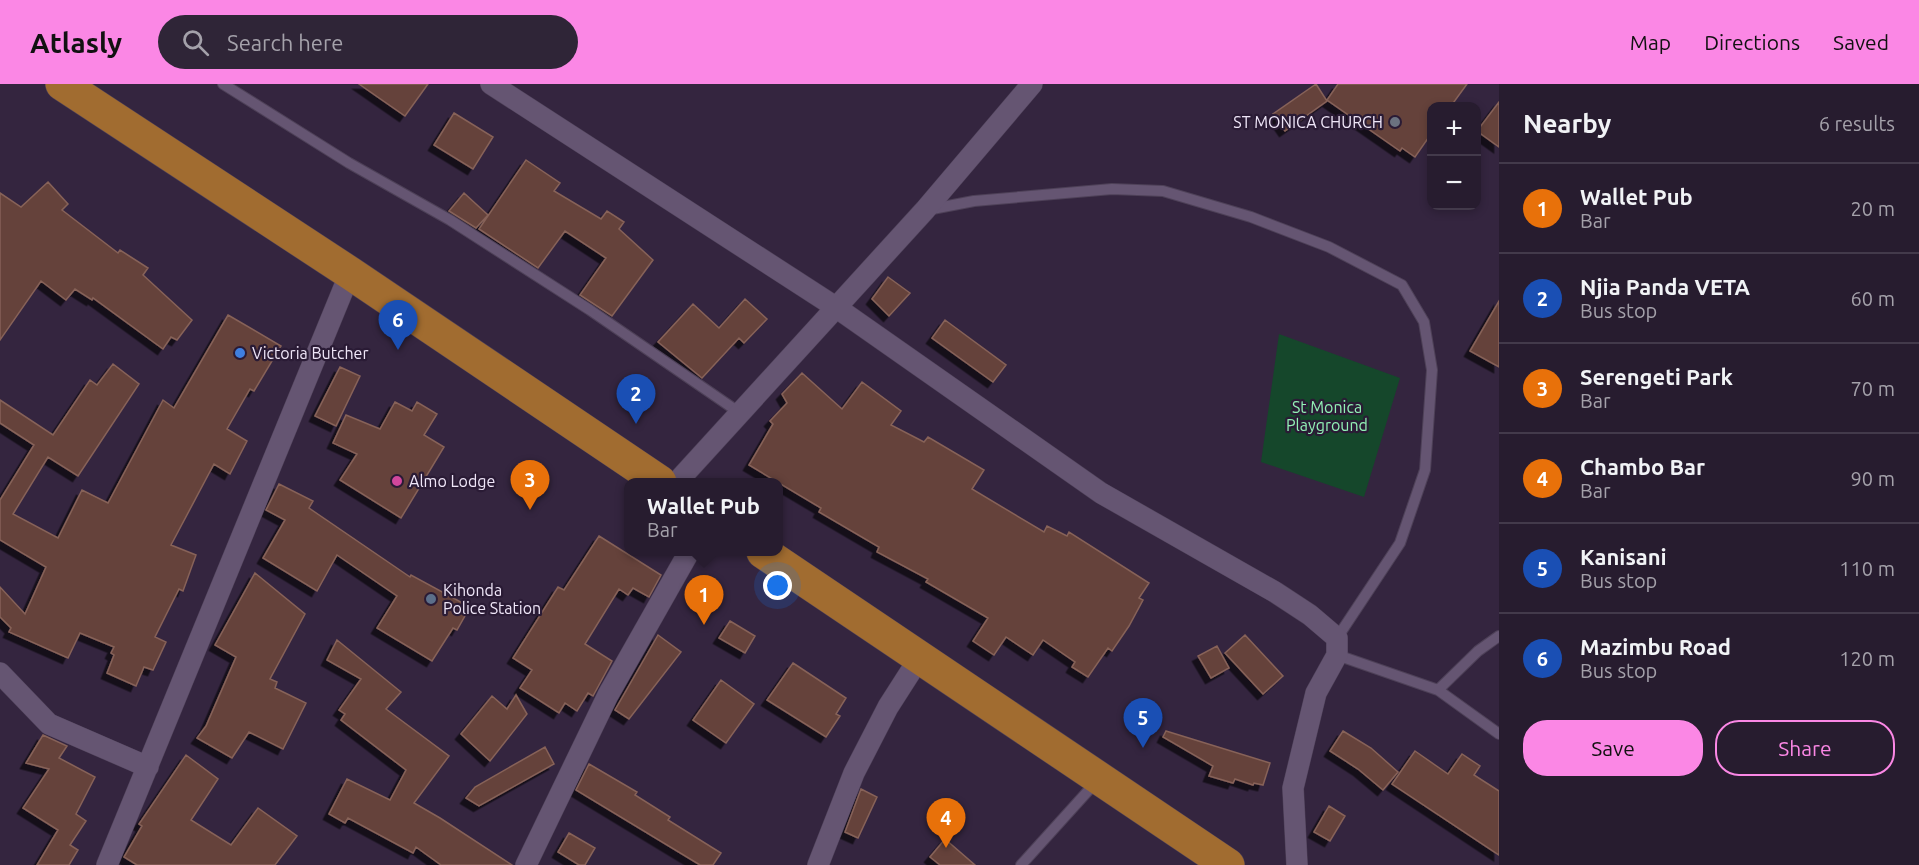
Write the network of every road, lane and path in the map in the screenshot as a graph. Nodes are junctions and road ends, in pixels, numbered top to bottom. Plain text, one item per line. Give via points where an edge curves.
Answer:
1 (62, 84) edge
2 (223, 84) edge
3 (490, 84) edge
4 (1032, 84) edge
5 (924, 210) junction
6 (350, 273) junction
7 (837, 308) junction
8 (740, 412) junction
9 (653, 478) edge
10 (681, 478) edge
11 (687, 556) edge
12 (769, 556) edge
13 (1499, 636) edge
14 (1337, 647) junction
15 (920, 657) junction
16 (0, 673) edge
17 (1438, 690) junction
18 (1499, 734) edge
19 (148, 767) junction
20 (1099, 778) junction
21 (107, 865) edge
22 (526, 865) edge
23 (818, 865) edge
24 (1021, 865) edge
25 (1228, 865) edge
26 (1297, 865) edge

1 - 6 highway
2 - 8 lane via 349,163 450,220
3 - 7 street
4 - 5 street
5 - 7 street
5 - 14 lane via 974,201 1112,189 1163,191 1329,247 1402,285 1424,322 1432,370 1425,470 1400,543
6 - 9 highway
6 - 19 street
7 - 8 street
7 - 14 street via 1101,494 1310,615
8 - 10 street
11 - 22 street via 608,695
12 - 15 highway
13 - 17 lane
14 - 17 lane
14 - 26 street via 1316,693 1293,788
15 - 20 highway
15 - 23 street via 888,707 854,773
16 - 19 street via 49,724
17 - 18 lane
19 - 21 street
20 - 24 lane
20 - 25 highway

